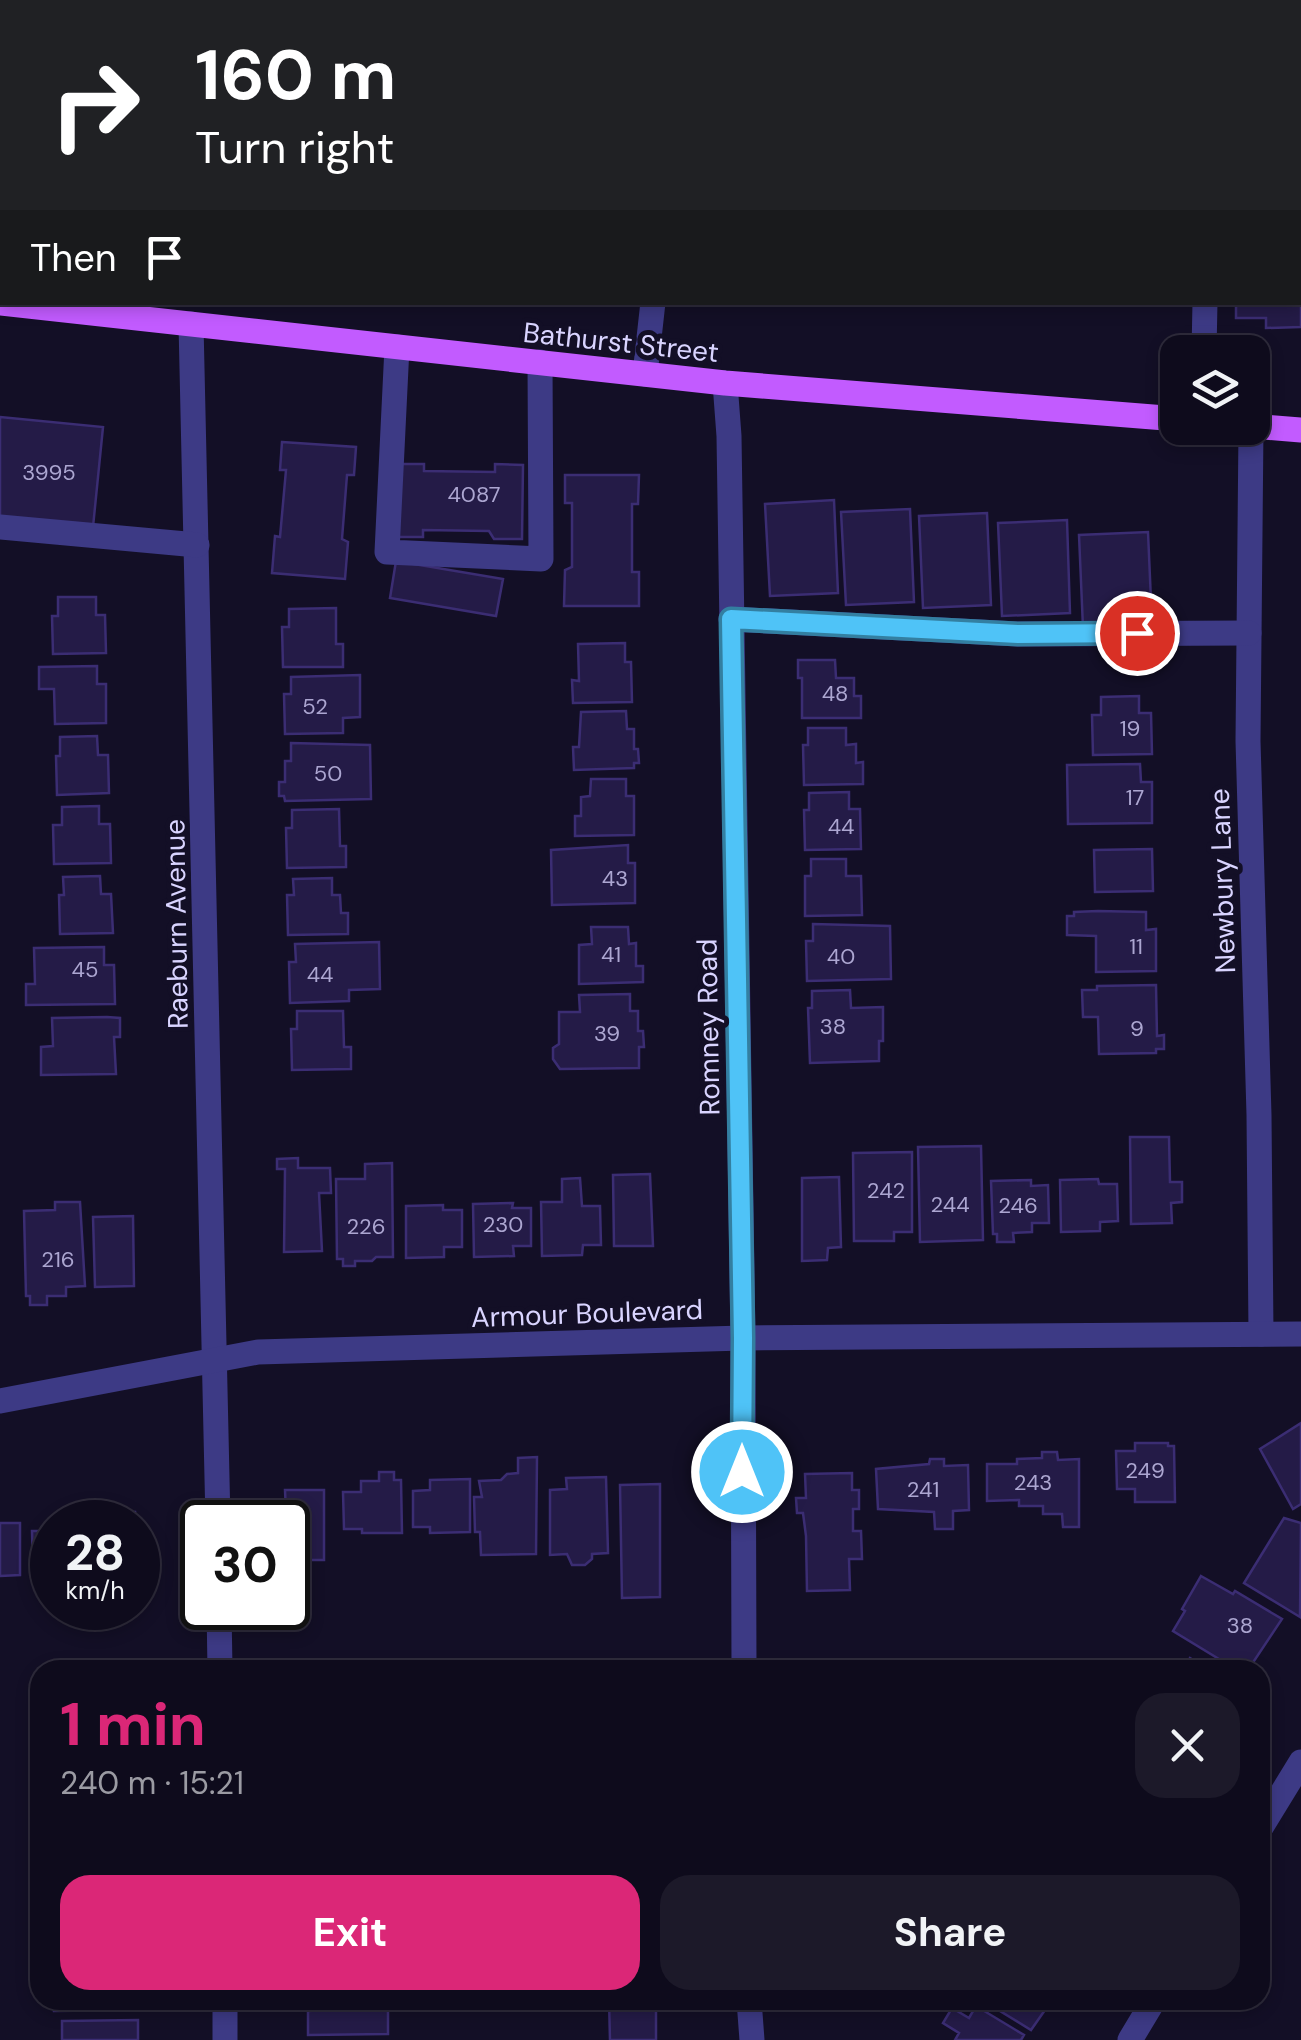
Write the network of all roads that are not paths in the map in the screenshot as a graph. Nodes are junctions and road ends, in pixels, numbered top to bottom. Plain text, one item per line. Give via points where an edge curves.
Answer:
1 (56, 305) edge
2 (653, 305) edge
3 (1206, 305) edge
4 (84, 306) edge
5 (192, 324) junction
6 (1205, 335) edge
7 (397, 348) junction
8 (540, 362) junction
9 (645, 374) junction
10 (725, 384) junction
11 (1160, 418) edge
12 (1270, 428) edge
13 (1301, 430) edge
14 (1252, 445) edge
15 (0, 527) edge
16 (197, 545) junction
17 (731, 619) junction
18 (1249, 633) junction
19 (1261, 1334) junction
20 (1301, 1334) edge
21 (743, 1338) junction
22 (216, 1359) junction
23 (0, 1401) edge
24 (218, 1500) edge
25 (219, 1630) edge
26 (220, 1660) edge
27 (744, 1660) edge
28 (1301, 1762) edge
29 (1270, 1813) edge
30 (225, 2010) edge
31 (750, 2010) edge
32 (1148, 2010) edge
33 (225, 2040) edge
34 (752, 2040) edge
35 (1130, 2040) edge

1 - 4 main road, Bathurst Street
2 - 9 street
3 - 6 street
4 - 5 main road, Bathurst Street
5 - 7 main road, Bathurst Street
5 - 16 street, Raeburn Avenue
7 - 8 main road, Bathurst Street
7 - 8 street via 386,552 541,559
8 - 9 main road, Bathurst Street
9 - 10 main road, Bathurst Street
10 - 11 main road, Bathurst Street
10 - 17 street, Romney Road
12 - 13 main road
14 - 18 street, Newbury Lane
15 - 16 street
16 - 22 street, Raeburn Avenue
17 - 18 street via 1018,634
17 - 21 street, Romney Road
18 - 19 street, Newbury Lane
19 - 20 street, Armour Boulevard
19 - 21 street, Armour Boulevard
21 - 22 street, Armour Boulevard via 258,1352
21 - 27 street, Romney Road
22 - 23 street, Armour Boulevard
22 - 24 street, Raeburn Avenue
25 - 26 street
28 - 29 street
30 - 33 street
31 - 34 street
32 - 35 street

